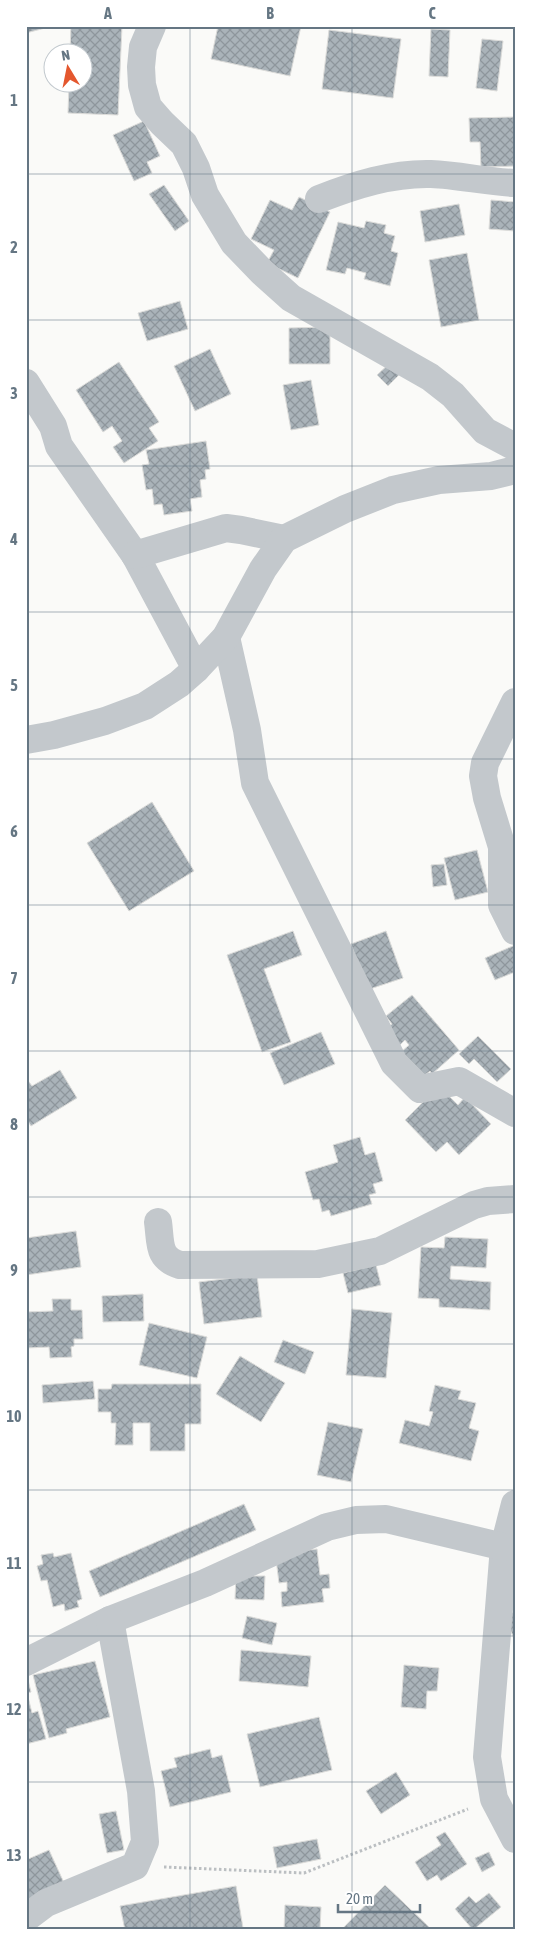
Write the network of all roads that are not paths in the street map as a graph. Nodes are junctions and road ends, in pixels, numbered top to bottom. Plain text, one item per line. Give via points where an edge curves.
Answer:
1 (152, 26) edge
2 (515, 183) edge
3 (319, 199) dead end
4 (26, 383) edge
5 (515, 447) edge
6 (515, 470) edge
7 (284, 540) junction
8 (135, 555) junction
9 (226, 637) junction
10 (196, 669) junction
11 (515, 702) edge
12 (26, 740) edge
13 (515, 931) edge
14 (515, 1113) edge
15 (515, 1200) edge
16 (158, 1222) dead end
17 (515, 1504) edge
18 (504, 1547) junction
19 (110, 1620) junction
20 (26, 1662) edge
21 (515, 1838) edge
22 (26, 1918) edge

1 - 5 street via 143,47 140,67 148,107 184,144 206,195 234,243 291,298 430,377 453,395 485,431
2 - 3 street via 431,174 395,176
4 - 8 street via 53,426 60,446
6 - 7 street via 393,490 345,509
7 - 8 street via 226,528
7 - 9 street via 262,569
8 - 10 street
9 - 10 street
9 - 14 street via 255,783 394,1063 420,1088 459,1081
10 - 12 street via 144,706 105,721
11 - 13 street via 484,763 483,776 502,847 502,905
15 - 16 street via 474,1205 380,1250 306,1265 180,1265 170,1262 162,1254
17 - 18 street
18 - 19 street via 386,1519 356,1520 327,1527 205,1583
18 - 21 street via 487,1757 494,1799
19 - 20 street
19 - 22 street via 141,1791 145,1842 135,1866 46,1903

